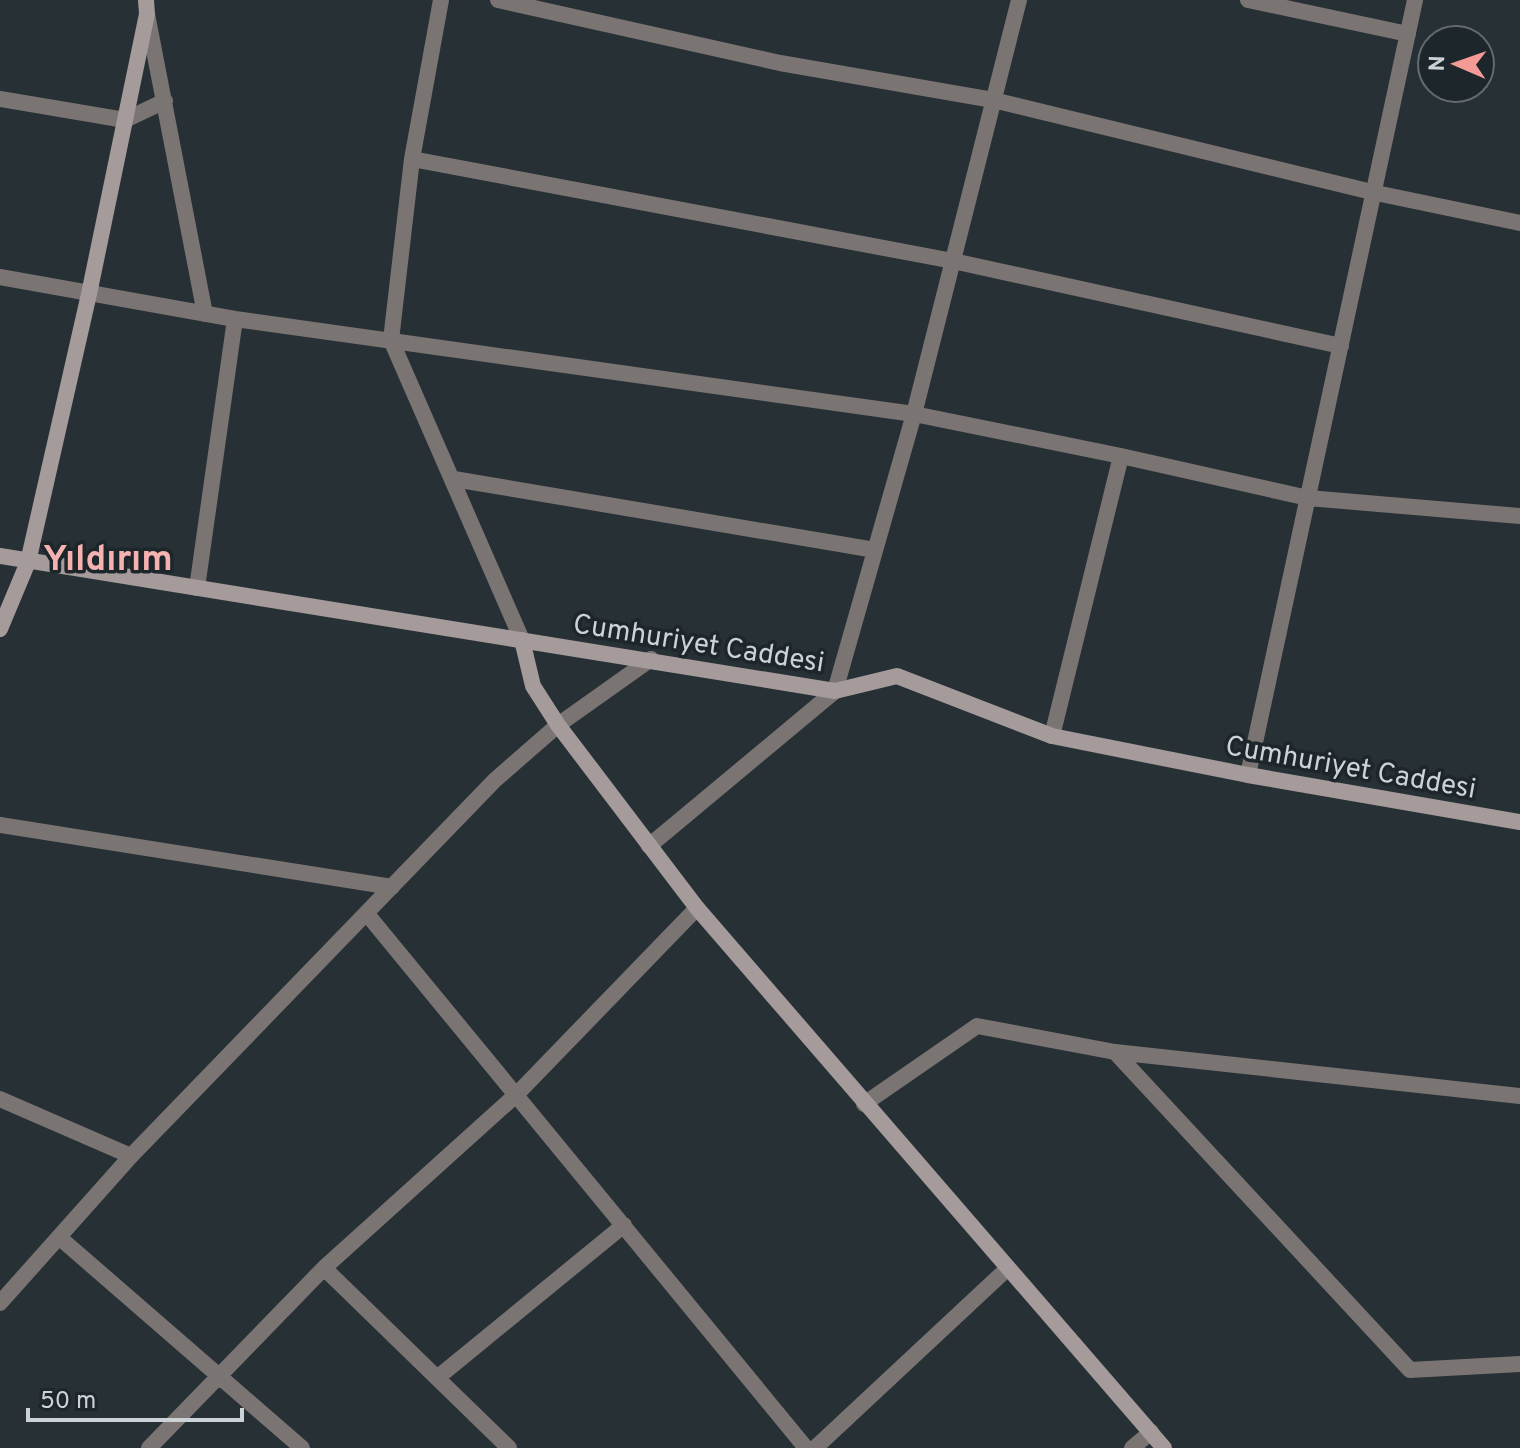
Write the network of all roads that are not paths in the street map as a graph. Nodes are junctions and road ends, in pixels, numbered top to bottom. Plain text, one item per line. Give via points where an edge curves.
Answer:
1 (441, 0) edge
2 (498, 0) edge
3 (1019, 0) edge
4 (1248, 0) edge
5 (1415, 0) edge
6 (146, 7) edge
7 (1408, 34) junction
8 (0, 99) edge
9 (993, 100) junction
10 (165, 101) junction
11 (125, 120) junction
12 (412, 159) junction
13 (1376, 193) junction
14 (1520, 223) edge
15 (953, 261) junction
16 (0, 277) edge
17 (89, 294) junction
18 (205, 314) junction
19 (235, 319) junction
20 (391, 340) junction
21 (1341, 346) junction
22 (914, 414) junction
23 (1121, 456) junction
24 (454, 479) junction
25 (1308, 498) junction
26 (1520, 516) edge
27 (875, 550) junction
28 (0, 556) edge
29 (28, 562) junction
30 (197, 588) junction
31 (0, 629) edge
32 (522, 640) junction
33 (651, 659) junction
34 (835, 691) junction
35 (558, 725) junction
36 (1052, 736) junction
37 (1248, 775) junction
38 (1520, 822) edge
39 (0, 825) edge
40 (649, 846) junction
41 (392, 887) junction
42 (697, 908) junction
43 (367, 914) junction
44 (1115, 1052) junction
45 (517, 1094) junction
46 (1520, 1096) edge
47 (0, 1099) edge
48 (864, 1104) junction
49 (131, 1156) junction
50 (624, 1225) junction
51 (60, 1238) junction
52 (324, 1268) junction
53 (1008, 1268) junction
54 (0, 1303) edge
55 (1520, 1364) edge
56 (218, 1376) junction
57 (437, 1378) junction
58 (1151, 1432) junction
59 (149, 1448) edge
60 (302, 1448) edge
61 (509, 1448) edge
62 (806, 1448) edge
63 (815, 1448) edge
64 (1132, 1448) edge
65 (1164, 1448) edge

1 - 12 street
2 - 9 street via 780,63
3 - 9 street
4 - 7 street
5 - 7 street
6 - 10 street
6 - 11 street
7 - 13 street
8 - 11 street
9 - 13 street
9 - 15 street
10 - 11 street
10 - 18 street
11 - 17 street
12 - 15 street
12 - 20 street
13 - 14 street
13 - 21 street
15 - 21 street
15 - 22 street
16 - 17 street
17 - 18 street
17 - 29 street
18 - 19 street
19 - 20 street
19 - 30 street
20 - 22 street
20 - 24 street
21 - 25 street
22 - 23 street
22 - 27 street
23 - 25 street
23 - 36 street
24 - 27 street
24 - 32 street
25 - 26 street
25 - 37 street
27 - 34 street
28 - 29 street, Cumhuriyet Caddesi
29 - 30 street, Cumhuriyet Caddesi
29 - 31 street
30 - 32 street, Cumhuriyet Caddesi
32 - 33 street, Cumhuriyet Caddesi
32 - 35 street via 533,686
33 - 34 street, Cumhuriyet Caddesi
33 - 35 street
34 - 36 street, Cumhuriyet Caddesi via 897,676
34 - 40 street
35 - 40 street
35 - 41 street via 495,780
36 - 37 street, Cumhuriyet Caddesi
37 - 38 street, Cumhuriyet Caddesi
39 - 41 street
40 - 42 street
41 - 43 street
42 - 45 street
42 - 48 street
43 - 45 street
43 - 49 street
44 - 46 street
44 - 48 street via 977,1026
44 - 55 street via 1410,1370
45 - 50 street
45 - 52 street
47 - 49 street
48 - 53 street
49 - 51 street
50 - 57 street
50 - 62 street
51 - 54 street
51 - 56 street
52 - 56 street
52 - 57 street
53 - 58 street
53 - 63 street
56 - 59 street
56 - 60 street
57 - 61 street
58 - 64 street
58 - 65 street

